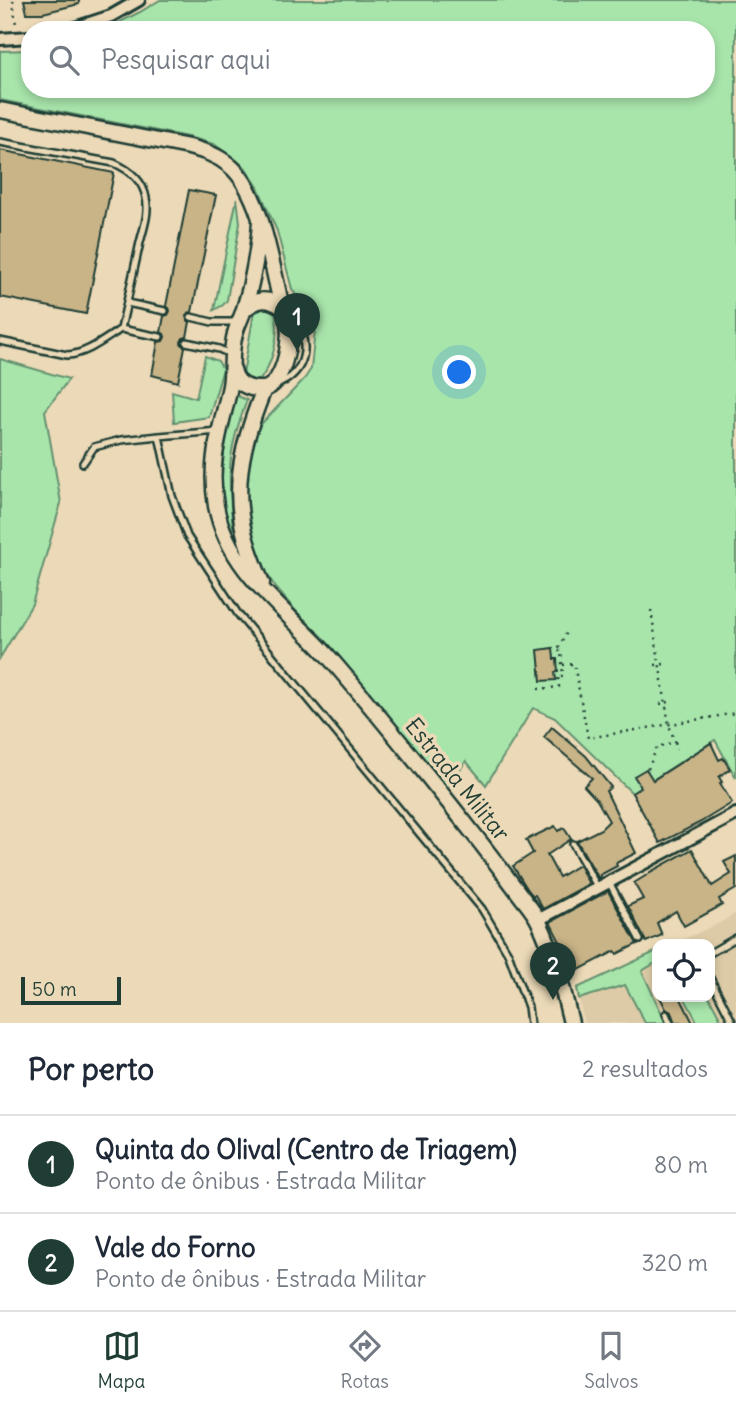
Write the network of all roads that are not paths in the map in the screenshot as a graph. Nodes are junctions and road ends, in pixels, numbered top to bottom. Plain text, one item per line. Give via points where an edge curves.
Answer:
1 (139, 0) edge
2 (96, 21) edge
3 (21, 38) edge
4 (0, 39) edge
5 (0, 110) edge
6 (0, 142) edge
7 (260, 220) junction
8 (127, 303) junction
9 (285, 310) junction
10 (165, 311) dead end
11 (241, 316) junction
12 (191, 317) dead end
13 (121, 329) junction
14 (160, 337) dead end
15 (0, 341) edge
16 (186, 341) dead end
17 (232, 362) junction
18 (267, 388) junction
19 (219, 431) junction
20 (159, 436) junction
21 (83, 463) dead end
22 (265, 591) junction
23 (736, 814) edge
24 (573, 844) dead end
25 (610, 882) junction
26 (598, 888) junction
27 (538, 920) junction
28 (736, 939) edge
29 (639, 940) dead end
30 (715, 950) edge
31 (715, 988) edge
32 (666, 1014) dead end
33 (530, 1023) edge
34 (571, 1023) edge
35 (670, 1023) edge
36 (733, 1023) edge

1 - 2 street
3 - 4 street
5 - 7 street, Estrada Militar via 212,154 246,185
6 - 8 lane via 114,163 139,180 147,211
7 - 9 street, Estrada Militar
7 - 11 street, Estrada Militar via 260,240
8 - 10 lane
8 - 13 lane
9 - 11 street via 267,299 251,304
9 - 18 street, Estrada Militar via 287,351 277,379
11 - 12 lane via 212,322
11 - 17 street, Estrada Militar
13 - 14 lane
13 - 15 lane via 74,355
16 - 17 lane via 219,349
17 - 18 street via 238,382
17 - 19 street, Estrada Militar
18 - 22 street, Estrada Militar via 247,436 240,475 241,515
19 - 20 lane
19 - 22 street, Estrada Militar via 212,480 223,532 235,556
20 - 21 lane via 94,447
20 - 33 lane via 172,496 187,536 238,614 482,909 508,953
22 - 27 street, Estrada Militar via 326,654 430,779
23 - 25 street
24 - 26 lane
25 - 26 street
25 - 29 lane
26 - 27 street
27 - 34 street, Estrada Militar
28 - 30 lane
31 - 36 lane
32 - 35 lane

